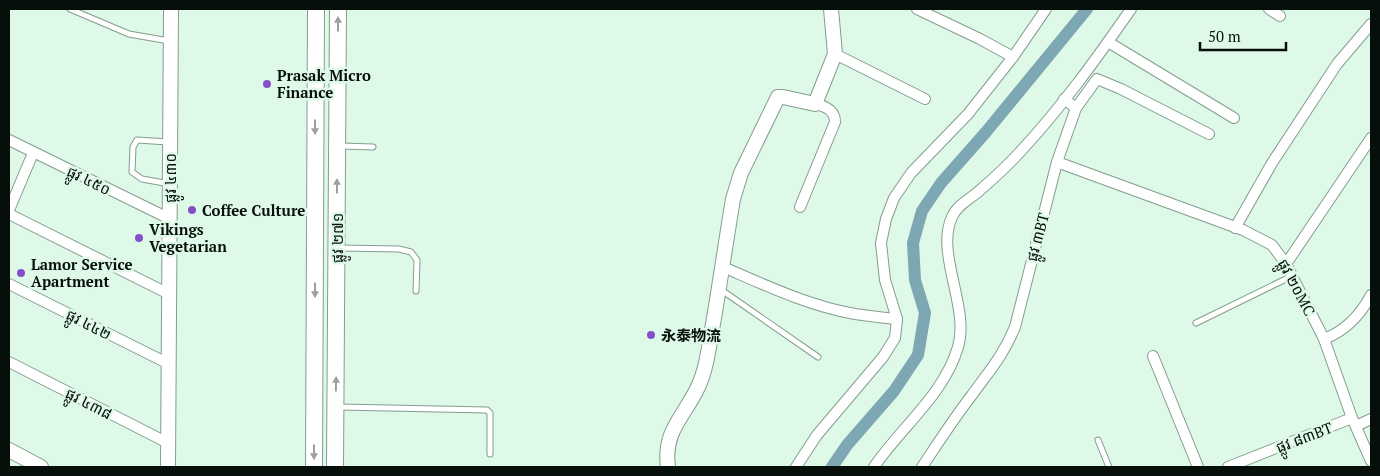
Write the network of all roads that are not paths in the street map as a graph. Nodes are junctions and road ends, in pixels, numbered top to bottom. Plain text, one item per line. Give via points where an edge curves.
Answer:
1 (70, 9) edge
2 (171, 9) edge
3 (316, 9) edge
4 (338, 9) edge
5 (831, 9) edge
6 (917, 9) edge
7 (1131, 9) edge
8 (1269, 9) edge
9 (1042, 10) edge
10 (1280, 16) dead end
11 (1371, 24) edge
12 (171, 41) junction
13 (1108, 42) junction
14 (835, 54) junction
15 (1012, 57) junction
16 (925, 99) dead end
17 (1064, 99) junction
18 (815, 104) junction
19 (1076, 108) junction
20 (1234, 118) dead end
21 (1209, 134) dead end
22 (1371, 138) edge
23 (9, 140) edge
24 (170, 142) junction
25 (338, 146) junction
26 (373, 147) dead end
27 (33, 153) junction
28 (1057, 162) junction
29 (170, 184) junction
30 (800, 207) dead end
31 (9, 210) edge
32 (9, 214) edge
33 (170, 219) junction
34 (1235, 228) junction
35 (337, 248) junction
36 (1286, 264) junction
37 (723, 267) junction
38 (1292, 276) junction
39 (9, 284) edge
40 (719, 289) junction
41 (416, 291) dead end
42 (169, 294) junction
43 (1371, 295) edge
44 (897, 319) junction
45 (1196, 323) dead end
46 (1324, 339) junction
47 (1153, 356) dead end
48 (818, 357) dead end
49 (9, 362) edge
50 (169, 364) junction
51 (335, 407) junction
52 (1371, 419) edge
53 (1354, 422) junction
54 (1098, 440) dead end
55 (168, 443) junction
56 (9, 450) edge
57 (490, 454) dead end
58 (1371, 462) edge
59 (41, 467) edge
60 (168, 467) edge
61 (314, 467) edge
62 (335, 467) edge
63 (668, 467) edge
64 (796, 467) edge
65 (874, 467) edge
66 (922, 467) edge
67 (1109, 467) edge
68 (1198, 467) edge
69 (1228, 467) edge

1 - 12 lane via 129,34
2 - 12 street, ផ្លូវ ៤៣០
3 -> 61 main road, ផ្លូវ ២៧១
25 -> 4 main road, ផ្លូវ ២៧១
5 - 14 street
6 - 15 street
7 - 13 street
8 - 10 street
9 - 15 street
11 - 34 street via 1337,64 1272,162
12 - 24 street, ផ្លូវ ៤៣០
13 - 17 street
13 - 20 street
14 - 16 street
14 - 18 street
15 - 44 street via 968,114 911,173 894,198 882,243 885,280
17 - 19 street
17 - 65 street via 999,173 953,214 947,239 959,314 959,346 937,388
18 - 30 street via 826,106 833,112 835,122
18 - 37 street via 778,97 774,104 741,173 733,199
19 - 21 street, ផ្លូវ ៣BT via 1097,79
19 - 28 street, ផ្លូវ ៣BT
22 - 36 street
23 - 27 street, ផ្លូវ ៤៥០
24 - 29 street, ផ្លូវ ៤៣០
24 - 29 lane via 137,140 133,147 132,172 142,179
25 - 26 lane
35 -> 25 main road, ផ្លូវ ២៧១
27 - 31 street
27 - 33 street, ផ្លូវ ៤៥០
28 - 34 street, ផ្លូវ ២០MC
28 - 66 street, ផ្លូវ ៣BT via 1015,327 1006,348
29 - 33 street, ផ្លូវ ៤៣០
32 - 42 street
33 - 42 street, ផ្លូវ ៤៣០
34 - 36 street, ផ្លូវ ២០MC via 1272,245
35 - 41 lane via 411,252 417,260
51 -> 35 main road, ផ្លូវ ២៧១
36 - 38 street, ផ្លូវ ២០MC
37 - 40 street
37 - 44 street via 817,304 853,314
38 - 45 lane
38 - 46 street, ផ្លូវ ២០MC
39 - 50 street, ផ្លូវ ៤៤២
40 - 48 lane
40 - 63 street via 704,373 668,442
42 - 50 street, ផ្លូវ ៤៣០
43 - 46 street via 1361,312 1336,334
44 - 64 street via 895,338 883,358 817,435
46 - 53 street, ផ្លូវ ២០MC
47 - 68 street
49 - 55 street, ផ្លូវ ៤៣៨
50 - 55 street, ផ្លូវ ៤៣០
51 - 57 lane via 487,410 490,413
51 - 62 main road, ផ្លូវ ២៧១
52 - 53 street, ផ្លូវ ៨៣BT
53 - 58 street, ផ្លូវ ២០MC
53 - 69 street, ផ្លូវ ៨៣BT
54 - 67 lane
55 - 60 street, ផ្លូវ ៤៣០
56 - 59 street

